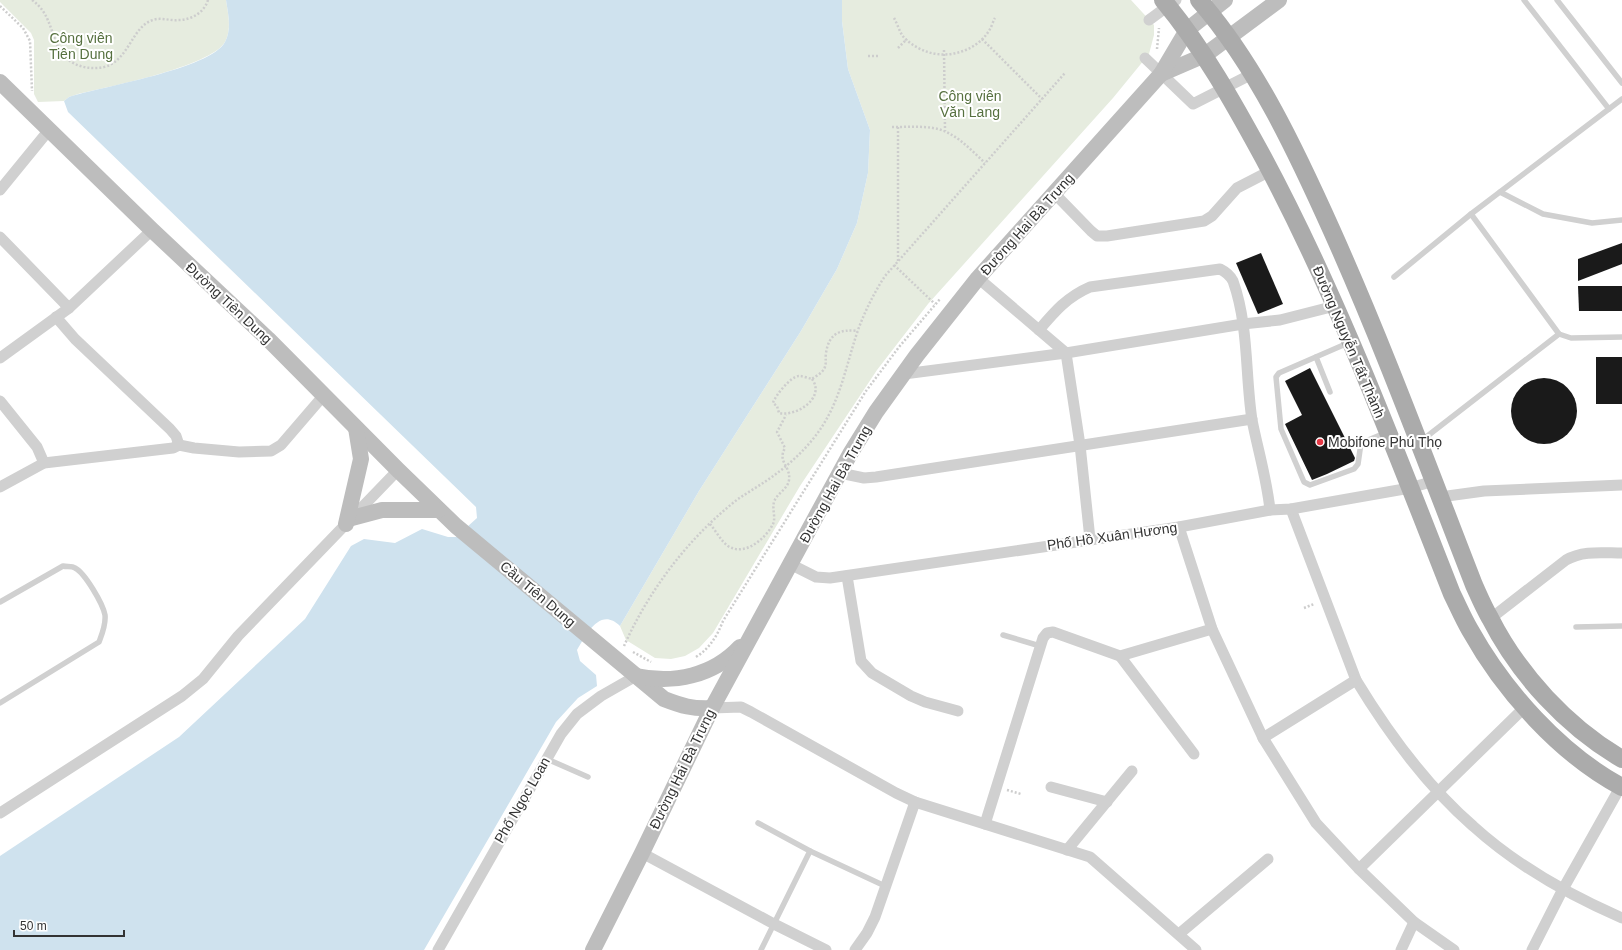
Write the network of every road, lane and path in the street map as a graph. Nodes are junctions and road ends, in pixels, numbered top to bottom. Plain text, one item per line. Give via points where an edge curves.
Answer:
1 (32, 0) edge
2 (208, 0) edge
3 (1226, 0) edge
4 (1279, 0) edge
5 (1524, 0) edge
6 (1557, 0) edge
7 (1169, 2) edge
8 (0, 6) edge
9 (1204, 6) edge
10 (894, 18) dead end
11 (995, 18) dead end
12 (1149, 20) dead end
13 (1187, 30) junction
14 (1229, 38) junction
15 (982, 39) junction
16 (907, 40) junction
17 (898, 48) dead end
18 (944, 50) dead end
19 (944, 54) junction
20 (868, 56) dead end
21 (878, 56) dead end
22 (1205, 56) junction
23 (1145, 58) dead end
24 (1065, 73) dead end
25 (1161, 74) junction
26 (1252, 74) junction
27 (0, 82) edge
28 (1622, 83) edge
29 (1224, 88) junction
30 (32, 93) dead end
31 (1622, 99) edge
32 (1042, 100) junction
33 (1609, 109) junction
34 (892, 127) dead end
35 (898, 127) junction
36 (49, 130) junction
37 (944, 131) junction
38 (985, 163) junction
39 (1270, 171) junction
40 (0, 190) edge
41 (1500, 192) junction
42 (1054, 193) junction
43 (1471, 214) junction
44 (1622, 220) edge
45 (152, 230) junction
46 (0, 237) edge
47 (898, 261) junction
48 (894, 265) junction
49 (1394, 277) dead end
50 (978, 278) junction
51 (935, 304) dead end
52 (1335, 306) junction
53 (69, 308) junction
54 (56, 317) junction
55 (1243, 324) junction
56 (1039, 330) junction
57 (858, 331) junction
58 (1558, 334) junction
59 (1622, 337) edge
60 (1350, 342) junction
61 (1066, 353) junction
62 (1316, 357) junction
63 (0, 358) edge
64 (904, 374) junction
65 (812, 379) junction
66 (1330, 392) dead end
67 (324, 395) junction
68 (0, 401) edge
69 (786, 415) junction
70 (1252, 419) junction
71 (356, 428) junction
72 (1387, 432) junction
73 (1419, 442) junction
74 (179, 445) junction
75 (1080, 445) junction
76 (44, 463) junction
77 (786, 467) junction
78 (398, 470) junction
79 (840, 473) junction
80 (1434, 481) junction
81 (1622, 484) edge
82 (0, 487) edge
83 (1410, 488) junction
84 (1440, 497) junction
85 (1291, 509) junction
86 (439, 510) junction
87 (1270, 510) junction
88 (349, 521) junction
89 (710, 524) junction
90 (456, 526) joint
91 (1179, 527) junction
92 (1090, 539) junction
93 (1622, 553) edge
94 (790, 564) junction
95 (847, 576) junction
96 (0, 602) edge
97 (1490, 619) junction
98 (1622, 626) edge
99 (756, 627) junction
100 (1576, 627) dead end
101 (1212, 629) junction
102 (1003, 635) dead end
103 (624, 646) dead end
104 (1040, 646) junction
105 (1120, 656) junction
106 (636, 676) junction
107 (1356, 680) junction
108 (0, 703) edge
109 (1525, 707) junction
110 (712, 708) junction
111 (958, 711) dead end
112 (1263, 738) junction
113 (1194, 754) dead end
114 (546, 759) junction
115 (1622, 759) edge
116 (1132, 772) dead end
117 (588, 777) dead end
118 (1622, 786) edge
119 (1051, 787) dead end
120 (1439, 792) junction
121 (915, 802) junction
122 (1107, 802) junction
123 (0, 813) edge
124 (758, 823) dead end
125 (985, 824) junction
126 (1067, 850) junction
127 (810, 851) junction
128 (642, 853) junction
129 (1268, 859) dead end
130 (1359, 869) junction
131 (885, 886) junction
132 (1563, 889) junction
133 (1622, 918) edge
134 (1414, 922) junction
135 (774, 924) junction
136 (1179, 934) junction
137 (438, 950) edge
138 (593, 950) edge
139 (760, 950) edge
140 (826, 950) edge
141 (855, 950) edge
142 (1196, 950) edge
143 (1401, 950) edge
144 (1454, 950) edge
145 (1532, 950) edge

1 - 2 path via 46,14 58,47 65,57 87,68 110,66 122,57 133,38 144,26 153,20 188,19 199,14
3 - 9 street, Đường Hai Bà Trưng
4 - 14 street, Đường Hai Bà Trưng
5 - 33 lane
6 - 28 lane
7 - 12 street
7 - 13 main road, Đường Nguyễn Tất Thành
8 - 30 path via 23,28 30,41
9 - 13 street, Đường Hai Bà Trưng
9 - 14 main road, Đường Nguyễn Tất Thành
10 - 16 path
11 - 15 path via 990,30
13 - 22 main road, Đường Nguyễn Tất Thành
13 - 25 street, Đường Hai Bà Trưng
14 - 22 street, Đường Hai Bà Trưng
14 - 26 main road, Đường Nguyễn Tất Thành
15 - 19 path via 968,49 951,55
15 - 32 path
16 - 17 path
16 - 19 path via 916,48 933,54
18 - 19 path
19 - 37 path
20 - 21 path
22 - 25 street, Đường Hai Bà Trưng
22 - 29 main road, Đường Nguyễn Tất Thành
23 - 25 street
24 - 32 path
25 - 29 street via 1193,104
25 - 42 street, Đường Hai Bà Trưng
26 - 29 street
26 - 73 main road, Đường Nguyễn Tất Thành via 1312,186 1362,298
27 - 36 street, Đường Tiên Dung
29 - 39 main road, Đường Nguyễn Tất Thành
31 - 33 lane
32 - 38 path
33 - 41 lane
34 - 35 path
35 - 37 path via 926,127
35 - 47 path
36 - 40 street
36 - 45 street, Đường Tiên Dung
37 - 38 path via 955,136
38 - 47 path
39 - 42 street via 1237,188 1212,216 1204,221 1107,236 1097,236
39 - 52 main road, Đường Nguyễn Tất Thành
41 - 43 lane
41 - 44 lane via 1543,214 1592,223
42 - 50 street, Đường Hai Bà Trưng
43 - 49 lane
43 - 58 lane
45 - 53 street
45 - 67 street, Đường Tiên Dung
46 - 53 street
47 - 48 path
48 - 51 path
48 - 57 path via 872,296
50 - 56 street
50 - 64 street, Đường Hai Bà Trưng
52 - 55 street via 1280,320
52 - 60 main road, Đường Nguyễn Tất Thành
53 - 54 street
54 - 63 street
54 - 74 street via 170,429
55 - 56 street via 1232,280 1227,272 1220,269 1090,287 1066,301
55 - 61 street
55 - 70 street
56 - 61 street
57 - 65 path via 838,332 830,342 824,369
57 - 77 path via 843,382 830,412 814,438
58 - 59 lane via 1571,338
58 - 73 lane
60 - 62 lane
60 - 72 main road, Đường Nguyễn Tất Thành
61 - 64 street
61 - 75 street
62 - 66 lane
62 - 72 lane via 1279,373 1276,377 1281,429 1304,482 1310,485 1354,468 1358,464 1361,443
64 - 79 street, Đường Hai Bà Trưng via 867,426
65 - 69 path via 815,384 815,395 810,403
65 - 69 path via 800,376 793,378 774,398 773,403 779,413
67 - 71 street, Đường Tiên Dung
67 - 74 street via 281,445 271,451 239,452
68 - 76 street via 37,447
69 - 77 path via 777,432 785,448 782,459
70 - 75 street
70 - 87 street
71 - 78 street, Đường Tiên Dung
71 - 88 street via 361,459
72 - 83 main road, Đường Nguyễn Tất Thành
73 - 80 main road, Đường Nguyễn Tất Thành
74 - 76 street via 172,448
75 - 79 street via 864,478
75 - 92 street
76 - 82 street
77 - 89 path via 740,498
77 - 89 path via 789,481 774,503 774,523 759,543 748,547 728,546
78 - 86 street, Đường Tiên Dung
78 - 88 street
79 - 94 street, Đường Hai Bà Trưng
80 - 83 street, Phố Hồ Xuân Hương
80 - 84 main road, Đường Nguyễn Tất Thành
81 - 84 street via 1484,491
83 - 85 street, Phố Hồ Xuân Hương
83 - 109 main road, Đường Nguyễn Tất Thành via 1452,594 1470,629 1485,655
84 - 97 main road, Đường Nguyễn Tất Thành
85 - 87 street, Phố Hồ Xuân Hương
85 - 107 street
86 - 88 street via 382,510
86 - 90 street, Đường Tiên Dung
87 - 91 street, Phố Hồ Xuân Hương
88 - 123 street via 238,636 203,679 182,696
89 - 103 path via 677,559 645,604
90 - 106 street, Cầu Tiên Dung
91 - 92 street, Phố Hồ Xuân Hương
91 - 101 street
92 - 95 street, Phố Hồ Xuân Hương
93 - 97 street via 1574,554
94 - 95 street, Phố Hồ Xuân Hương via 816,577
94 - 99 street, Đường Hai Bà Trưng
95 - 111 street via 861,661 865,666 872,673 911,696
96 - 108 lane via 63,566 75,567 84,577 105,615 104,628 98,642
97 - 115 main road, Đường Nguyễn Tất Thành via 1505,644 1542,692 1594,741
98 - 100 lane
99 - 106 street via 746,641 716,667 681,678 653,679
99 - 110 street, Đường Hai Bà Trưng
101 - 105 street
101 - 112 street
102 - 104 lane
104 - 105 street via 1047,633 1053,632
104 - 125 street
105 - 113 street
106 - 110 street via 664,699 694,709
106 - 114 street, Phố Ngọc Loan via 600,696 577,714
107 - 112 street
107 - 120 street via 1395,738
109 - 118 main road, Đường Nguyễn Tất Thành via 1576,757
109 - 120 street
110 - 121 street via 741,707 752,712
110 - 128 street, Đường Hai Bà Trưng
112 - 130 street via 1316,822
114 - 117 lane
114 - 137 street, Phố Ngọc Loan
116 - 122 street
118 - 132 street
119 - 122 street
120 - 130 street
120 - 132 street via 1473,826 1519,862
121 - 125 street
121 - 131 street
122 - 126 street
124 - 127 lane
125 - 126 street
126 - 136 street via 1090,856
127 - 131 lane
127 - 135 lane
128 - 135 street
128 - 138 street, Đường Hai Bà Trưng
129 - 136 street
130 - 134 street
131 - 141 street via 875,917
132 - 133 street via 1595,907
132 - 145 street
134 - 143 street
134 - 144 street
135 - 139 lane
135 - 140 street
136 - 142 street

